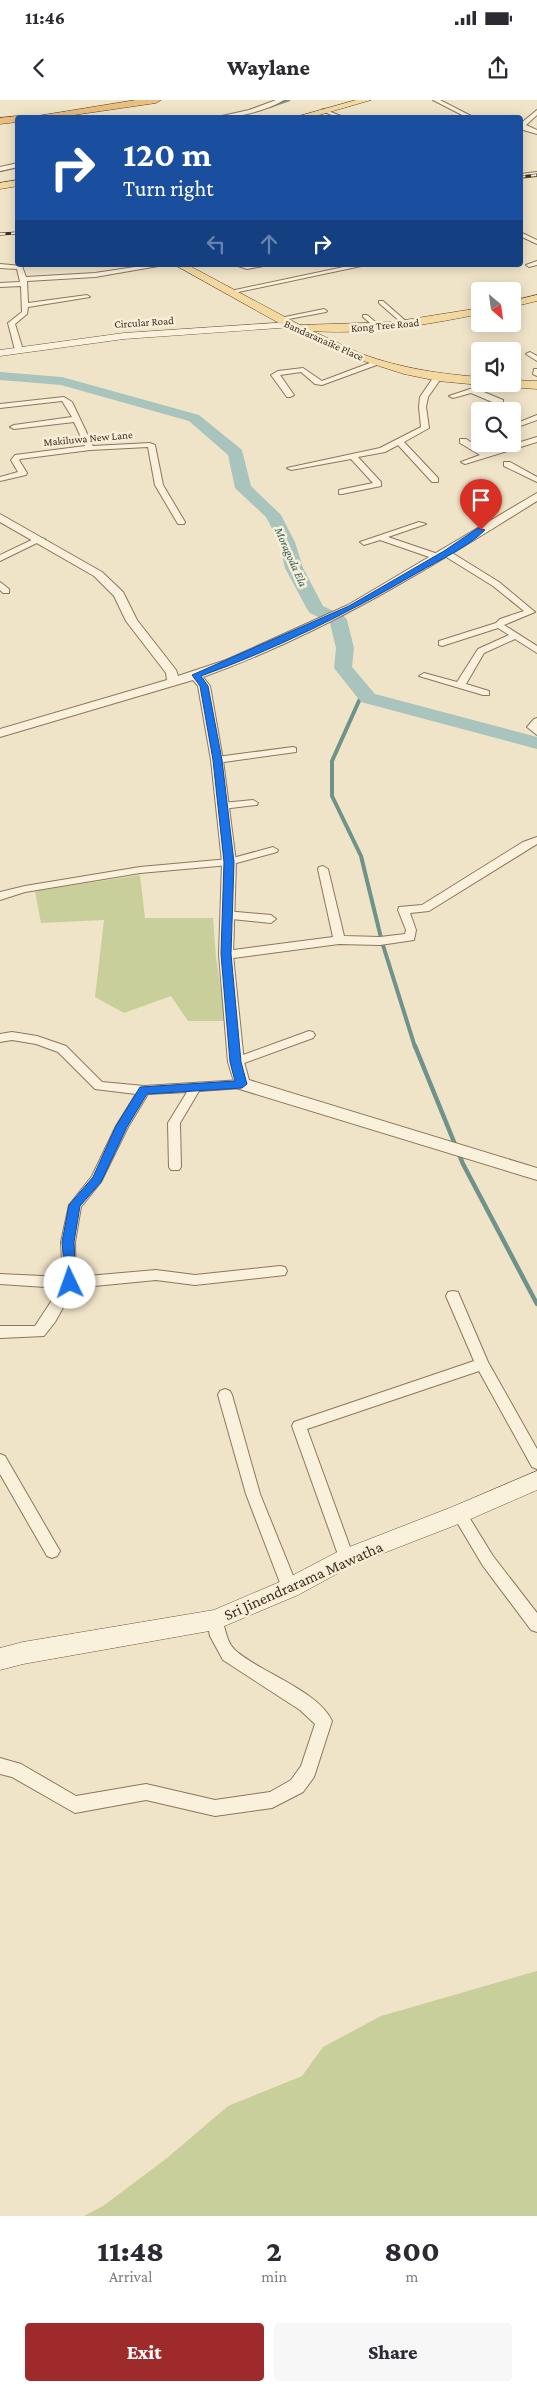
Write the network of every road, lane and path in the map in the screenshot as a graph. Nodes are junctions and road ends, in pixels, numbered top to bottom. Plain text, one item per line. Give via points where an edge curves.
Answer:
1 (156, 100) edge
2 (281, 100) edge
3 (367, 100) edge
4 (436, 100) edge
5 (325, 110) junction
6 (78, 111) junction
7 (537, 112) edge
8 (41, 115) edge
9 (49, 115) edge
10 (229, 115) edge
11 (307, 115) edge
12 (337, 115) edge
13 (466, 115) edge
14 (15, 119) edge
15 (0, 120) edge
16 (523, 126) edge
17 (523, 127) edge
18 (537, 132) edge
19 (15, 166) edge
20 (0, 169) edge
21 (537, 174) edge
22 (523, 176) edge
23 (15, 184) edge
24 (0, 186) edge
25 (523, 235) edge
26 (536, 241) edge
27 (523, 244) edge
28 (537, 263) edge
29 (529, 265) dead end
30 (0, 266) edge
31 (15, 267) edge
32 (20, 267) edge
33 (113, 267) edge
34 (148, 267) edge
35 (187, 267) edge
36 (353, 267) edge
37 (116, 272) junction
38 (24, 282) junction
39 (0, 285) edge
40 (228, 292) junction
41 (87, 298) dead end
42 (537, 298) edge
43 (381, 302) dead end
44 (521, 302) edge
45 (26, 305) junction
46 (324, 311) dead end
47 (471, 313) edge
48 (365, 316) dead end
49 (278, 319) junction
50 (406, 324) junction
51 (290, 325) junction
52 (378, 328) junction
53 (19, 350) junction
54 (1, 351) edge
55 (378, 363) junction
56 (438, 377) junction
57 (471, 380) edge
58 (521, 384) edge
59 (537, 385) edge
60 (471, 390) edge
61 (476, 392) edge
62 (290, 395) dead end
63 (452, 396) dead end
64 (500, 402) dead end
65 (0, 406) edge
66 (537, 408) edge
67 (537, 416) edge
68 (76, 419) junction
69 (521, 424) edge
70 (14, 427) dead end
71 (537, 438) edge
72 (463, 441) dead end
73 (400, 442) junction
74 (90, 448) junction
75 (352, 455) junction
76 (487, 456) junction
77 (465, 462) dead end
78 (508, 464) dead end
79 (290, 468) dead end
80 (0, 479) edge
81 (435, 480) dead end
82 (537, 480) edge
83 (342, 492) dead end
84 (537, 496) edge
85 (0, 517) edge
86 (181, 522) dead end
87 (422, 524) dead end
88 (380, 537) junction
89 (41, 539) junction
90 (364, 542) dead end
91 (442, 555) junction
92 (0, 558) edge
93 (534, 611) edge
94 (499, 625) junction
95 (312, 626) joint
96 (515, 636) junction
97 (442, 643) dead end
98 (537, 650) edge
99 (196, 675) junction
100 (424, 676) dead end
101 (173, 682) junction
102 (460, 685) junction
103 (486, 693) dead end
104 (537, 721) edge
105 (0, 732) edge
106 (537, 732) edge
107 (293, 750) dead end
108 (217, 760) junction
109 (253, 803) dead end
110 (222, 806) junction
111 (537, 840) edge
112 (273, 850) dead end
113 (229, 862) junction
114 (323, 869) dead end
115 (0, 896) edge
116 (226, 915) junction
117 (272, 919) dead end
118 (339, 940) junction
119 (226, 954) junction
120 (309, 1035) dead end
121 (0, 1038) edge
122 (236, 1062) junction
123 (242, 1084) junction
124 (195, 1088) junction
125 (144, 1090) junction
126 (438, 1144) joint
127 (470, 1153) joint
128 (176, 1167) dead end
129 (537, 1174) edge
130 (280, 1271) dead end
131 (0, 1279) edge
132 (70, 1283) junction
133 (453, 1296) dead end
134 (0, 1332) edge
135 (482, 1364) junction
136 (225, 1395) dead end
137 (0, 1460) edge
138 (537, 1463) edge
139 (537, 1480) edge
140 (459, 1514) junction
141 (52, 1551) dead end
142 (346, 1558) junction
143 (290, 1588) junction
144 (216, 1620) junction
145 (537, 1624) edge
146 (0, 1659) edge
147 (0, 1766) edge

1 - 6 highway
2 - 10 street
3 - 5 main road
4 - 13 street
5 - 11 main road
5 - 12 street
6 - 8 highway via 62,109 54,104 49,112
6 - 9 highway
7 - 16 street
14 - 15 highway
17 - 18 street
19 - 20 street
21 - 22 street
23 - 24 main road
25 - 26 street
26 - 27 street
28 - 29 street
30 - 31 street
32 - 38 street
33 - 37 street
34 - 37 street
35 - 40 main road, Bandaranaike Place
36 - 40 street
37 - 38 street
38 - 39 street
38 - 45 street
40 - 49 main road, Bandaranaike Place
41 - 45 street
42 - 44 main road
43 - 50 street
45 - 53 street via 25,313 11,321
46 - 49 street
47 - 50 main road, Kong Tree Road
48 - 52 street
49 - 51 main road, Bandaranaike Place
50 - 52 main road, Kong Tree Road
51 - 52 main road, Kong Tree Road
51 - 53 main road, Circular Road via 124,336
51 - 55 main road, Bandaranaike Place
53 - 54 main road, Circular Road
55 - 56 main road, Bandaranaike Place
55 - 62 street via 322,383 303,370 278,373 276,375
56 - 57 main road, Bandaranaike Place
56 - 73 street via 424,394 422,412 425,428
58 - 59 main road
60 - 63 street
61 - 64 street
65 - 68 street via 64,399
66 - 67 street via 532,411
67 - 69 street
68 - 70 street
68 - 74 street
71 - 76 street
72 - 76 street
73 - 75 street via 375,452
73 - 81 street
74 - 80 street, Makiluwa New Lane via 18,457 15,460 23,473
74 - 86 street, Makiluwa New Lane via 145,444 152,447 159,485
75 - 79 street
75 - 83 street via 378,484
76 - 77 street
78 - 82 street
84 - 91 street
85 - 89 street
87 - 88 street
88 - 90 street
88 - 91 street
89 - 92 street
89 - 101 street via 98,574 119,594 132,620 172,673
91 - 93 street via 496,584
91 - 95 street via 352,608
93 - 94 street
94 - 96 street
94 - 97 street
95 - 99 street
96 - 98 street
96 - 102 street via 482,651
99 - 101 street
99 - 108 street via 204,686
100 - 102 street
101 - 105 street
102 - 103 street
104 - 106 street via 532,728
107 - 108 street
108 - 110 street
109 - 110 street
110 - 113 street
111 - 118 street via 519,848 425,908 403,910 410,937 380,941
112 - 113 street
113 - 115 street via 131,871
113 - 116 street
114 - 118 street
116 - 117 street
116 - 119 street
118 - 119 street
119 - 122 street
120 - 122 street
121 - 125 street via 12,1036 37,1040 62,1048 99,1086
122 - 123 street
123 - 124 street
123 - 126 street
124 - 125 street
124 - 128 street via 174,1123
125 - 132 street via 122,1126 97,1179 75,1205 68,1242
126 - 127 street
127 - 129 street
130 - 132 street via 195,1280 156,1275
131 - 132 street
132 - 134 street via 39,1332
133 - 135 street
135 - 138 street
135 - 142 street via 299,1426
136 - 143 street via 253,1494
137 - 141 street
139 - 140 main road, Sri Jinendrarama Mawatha
140 - 142 main road, Sri Jinendrarama Mawatha
140 - 145 street via 488,1561
142 - 143 main road, Sri Jinendrarama Mawatha
143 - 144 main road, Sri Jinendrarama Mawatha
144 - 146 main road, Sri Jinendrarama Mawatha
144 - 147 street via 218,1636 229,1655 306,1704 324,1721 308,1771 297,1786 272,1800 215,1808 146,1792 75,1805 15,1770

